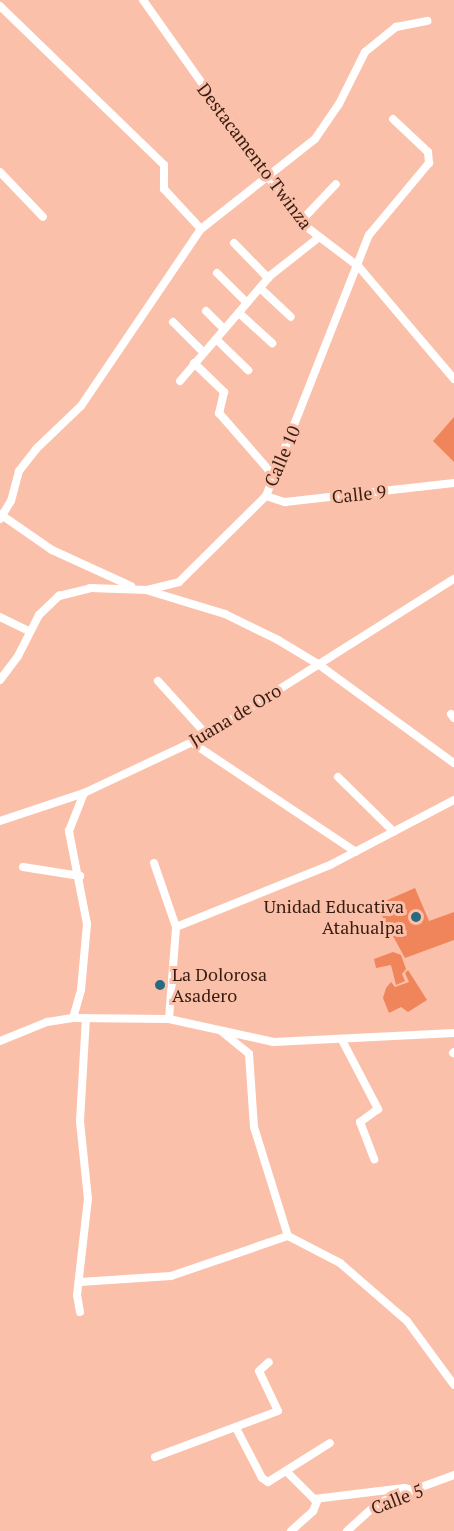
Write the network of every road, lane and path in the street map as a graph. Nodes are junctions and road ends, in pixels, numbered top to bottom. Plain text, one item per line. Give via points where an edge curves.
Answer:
1 (142, 0) edge
2 (0, 6) edge
3 (427, 21) dead end
4 (393, 119) dead end
5 (0, 172) edge
6 (267, 178) junction
7 (336, 184) dead end
8 (43, 217) dead end
9 (300, 222) junction
10 (201, 229) junction
11 (318, 238) junction
12 (234, 243) dead end
13 (359, 267) junction
14 (217, 273) dead end
15 (268, 278) junction
16 (260, 288) junction
17 (247, 303) junction
18 (206, 310) dead end
19 (239, 313) junction
20 (291, 317) dead end
21 (173, 322) dead end
22 (224, 328) junction
23 (216, 339) junction
24 (272, 343) dead end
25 (203, 352) junction
26 (194, 363) junction
27 (248, 370) dead end
28 (454, 379) edge
29 (180, 381) dead end
30 (273, 475) junction
31 (454, 483) edge
32 (266, 496) junction
33 (1, 516) edge
34 (454, 579) edge
35 (147, 590) junction
36 (0, 617) edge
37 (29, 631) junction
38 (318, 664) junction
39 (0, 680) edge
40 (158, 681) dead end
41 (207, 735) junction
42 (191, 742) junction
43 (454, 764) edge
44 (338, 777) dead end
45 (84, 794) junction
46 (454, 800) edge
47 (0, 821) edge
48 (394, 832) junction
49 (356, 852) junction
50 (154, 863) dead end
51 (23, 867) dead end
52 (80, 876) junction
53 (176, 927) junction
54 (73, 1018) junction
55 (86, 1018) junction
56 (169, 1019) junction
57 (220, 1031) junction
58 (454, 1034) edge
59 (0, 1041) edge
60 (343, 1042) junction
61 (374, 1159) dead end
62 (288, 1236) junction
63 (80, 1282) junction
64 (80, 1312) dead end
65 (269, 1362) dead end
66 (454, 1385) edge
67 (236, 1428) junction
68 (330, 1443) dead end
69 (155, 1457) dead end
70 (286, 1471) junction
71 (454, 1475) edge
72 (417, 1491) junction
73 (318, 1499) junction
74 (291, 1531) edge
75 (347, 1531) edge

1 - 6 street, Destacamento Twinza
2 - 10 street via 164,165 164,189
3 - 6 street via 396,27 364,52 339,104 315,139
4 - 13 street, Calle 10 via 428,152 429,163 374,227
5 - 8 street
6 - 9 street, Destacamento Twinza
6 - 10 street
7 - 9 street
9 - 11 street, Destacamento Twinza
10 - 33 street via 81,406 19,471
11 - 13 street, Destacamento Twinza
11 - 15 street
12 - 15 street
13 - 28 street, Destacamento Twinza
13 - 30 street, Calle 10
14 - 17 street
15 - 16 street
16 - 17 street
16 - 20 street
17 - 19 street
18 - 22 street
19 - 22 street
19 - 24 street
21 - 25 street
22 - 23 street
23 - 25 street
23 - 27 street
25 - 26 street
26 - 29 street
26 - 30 street via 224,392 219,413
30 - 32 street, Calle 10
31 - 32 street, Calle 9 via 285,502
32 - 35 street, Calle 10 via 178,582
33 - 35 street via 52,550 104,577
34 - 38 street, Juana de Oro
35 - 37 street, Calle 10 via 90,588 68,592 49,604
35 - 38 street via 225,614
36 - 37 street
37 - 39 street, Calle 10 via 18,656
38 - 41 street, Juana de Oro
38 - 43 street
40 - 41 street
41 - 42 street, Juana de Oro
42 - 45 street, Juana de Oro
42 - 49 street
44 - 48 street
45 - 47 street, Juana de Oro
45 - 52 street via 69,831
46 - 48 street
48 - 49 street
49 - 53 street
50 - 53 street
51 - 52 street
52 - 54 street via 87,924 81,990
53 - 56 street
54 - 55 street
54 - 59 street via 46,1022
55 - 56 street
55 - 63 street via 80,1121 88,1199
56 - 57 street
57 - 60 street via 274,1042
57 - 62 street via 249,1054 258,1149
58 - 60 street
60 - 61 street via 378,1109 360,1122
62 - 63 street via 171,1276
62 - 66 street via 340,1263 407,1321
63 - 64 street
65 - 67 street via 259,1371 279,1409
67 - 69 street
67 - 70 street via 264,1480 268,1482
68 - 70 street
70 - 73 street via 308,1495
71 - 72 street, Calle 5
72 - 73 street via 404,1488
72 - 75 street, Calle 5 via 369,1507
73 - 74 street via 313,1511

